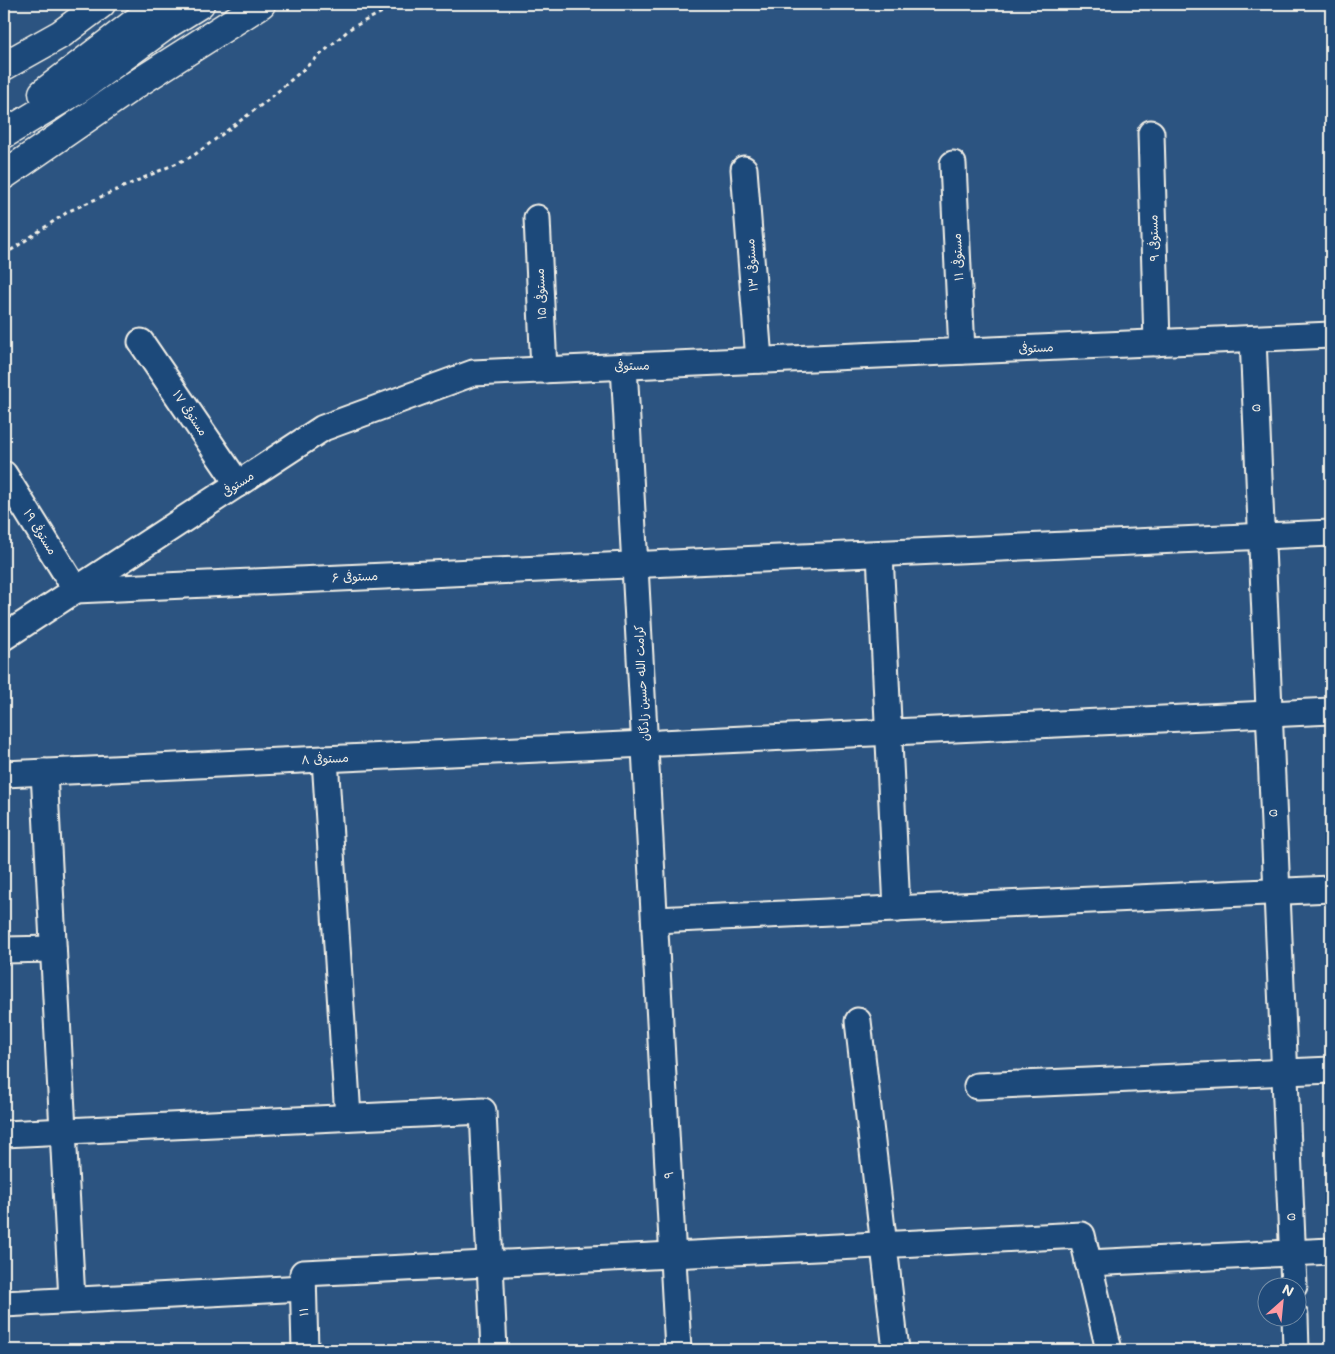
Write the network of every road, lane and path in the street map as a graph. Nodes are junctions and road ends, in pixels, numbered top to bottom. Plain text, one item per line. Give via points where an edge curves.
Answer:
1 (101, 4) edge
2 (200, 4) edge
3 (261, 4) edge
4 (398, 4) edge
5 (163, 14) edge
6 (4, 66) edge
7 (4, 123) edge
8 (4, 134) edge
9 (1151, 134) dead end
10 (953, 164) dead end
11 (744, 169) dead end
12 (4, 175) edge
13 (537, 218) dead end
14 (4, 255) edge
15 (1331, 335) edge
16 (1253, 339) junction
17 (141, 342) dead end
18 (1157, 342) junction
19 (962, 351) junction
20 (759, 360) junction
21 (624, 366) junction
22 (544, 370) junction
23 (4, 474) edge
24 (238, 484) junction
25 (1331, 533) edge
26 (1262, 536) junction
27 (880, 554) junction
28 (635, 565) junction
29 (76, 590) junction
30 (4, 637) edge
31 (1331, 710) edge
32 (1269, 714) junction
33 (888, 732) junction
34 (653, 743) junction
35 (325, 759) junction
36 (44, 772) junction
37 (4, 774) edge
38 (1331, 889) edge
39 (1276, 891) junction
40 (896, 909) junction
41 (655, 920) junction
42 (53, 949) junction
43 (4, 950) edge
44 (659, 1000) joint
45 (858, 1021) dead end
46 (1331, 1070) edge
47 (1284, 1072) junction
48 (977, 1086) dead end
49 (348, 1117) junction
50 (63, 1131) junction
51 (4, 1134) edge
52 (884, 1245) junction
53 (1331, 1251) edge
54 (1292, 1253) junction
55 (673, 1255) junction
56 (1088, 1263) junction
57 (490, 1264) junction
58 (1293, 1276) edge
59 (303, 1281) junction
60 (72, 1300) junction
61 (4, 1304) edge
62 (1295, 1326) edge
63 (305, 1350) edge
64 (494, 1350) edge
65 (678, 1350) edge
66 (896, 1350) edge
67 (1110, 1350) edge
68 (1296, 1350) edge

1 - 6 main road via 61,34
2 - 5 main road
3 - 12 main road via 133,86
4 - 14 path via 351,28 268,100 193,156 69,211
5 - 7 main road
5 - 8 main road via 82,87
9 - 18 street, مستوفی ۹
10 - 19 street, مستوفی ۱۱
11 - 20 street, مستوفی ۱۳
13 - 22 street, مستوفی ۱۵
15 - 16 street, مستوفی
16 - 18 street, مستوفی
16 - 26 street, ۵
17 - 24 street, مستوفی ۱۷
18 - 19 street, مستوفی
19 - 20 street, مستوفی
20 - 21 street, مستوفی
21 - 22 street, مستوفی
21 - 28 street, کرامت الله حسین زادگان
22 - 24 street, مستوفی via 472,373 323,428
23 - 29 street, مستوفی ۱۹
24 - 29 street, مستوفی
25 - 26 street, مستوفی ۶
26 - 27 street, مستوفی ۶
26 - 32 street, ۵
27 - 28 street, مستوفی ۶
27 - 33 street
28 - 29 street, مستوفی ۶
28 - 34 street, کرامت الله حسین زادگان
29 - 30 street, مستوفی
31 - 32 street, مستوفی ۸
32 - 33 street, مستوفی ۸
32 - 39 street, ۵
33 - 34 street, مستوفی ۸
33 - 40 street
34 - 35 street, مستوفی ۸
34 - 41 street, کرامت الله حسین زادگان
35 - 36 street, مستوفی ۸
35 - 49 street
36 - 37 street, مستوفی ۸
36 - 42 street
38 - 39 street
39 - 40 street
39 - 47 street, ۵
40 - 41 street
41 - 44 street, کرامت الله حسین زادگان
42 - 43 street
42 - 50 street
44 - 55 street, ۹
45 - 52 street
46 - 47 street
47 - 48 street
47 - 54 street, ۵
49 - 50 street
49 - 57 street via 483,1111
50 - 51 street
50 - 60 street
52 - 55 street
52 - 56 street via 1082,1235
52 - 66 street
53 - 54 street
54 - 56 street
54 - 58 street, ۵
55 - 57 street
55 - 65 street, ۹
56 - 67 street
57 - 59 street
57 - 64 street
59 - 60 street
59 - 63 street, ۱۱
60 - 61 street
62 - 68 street

